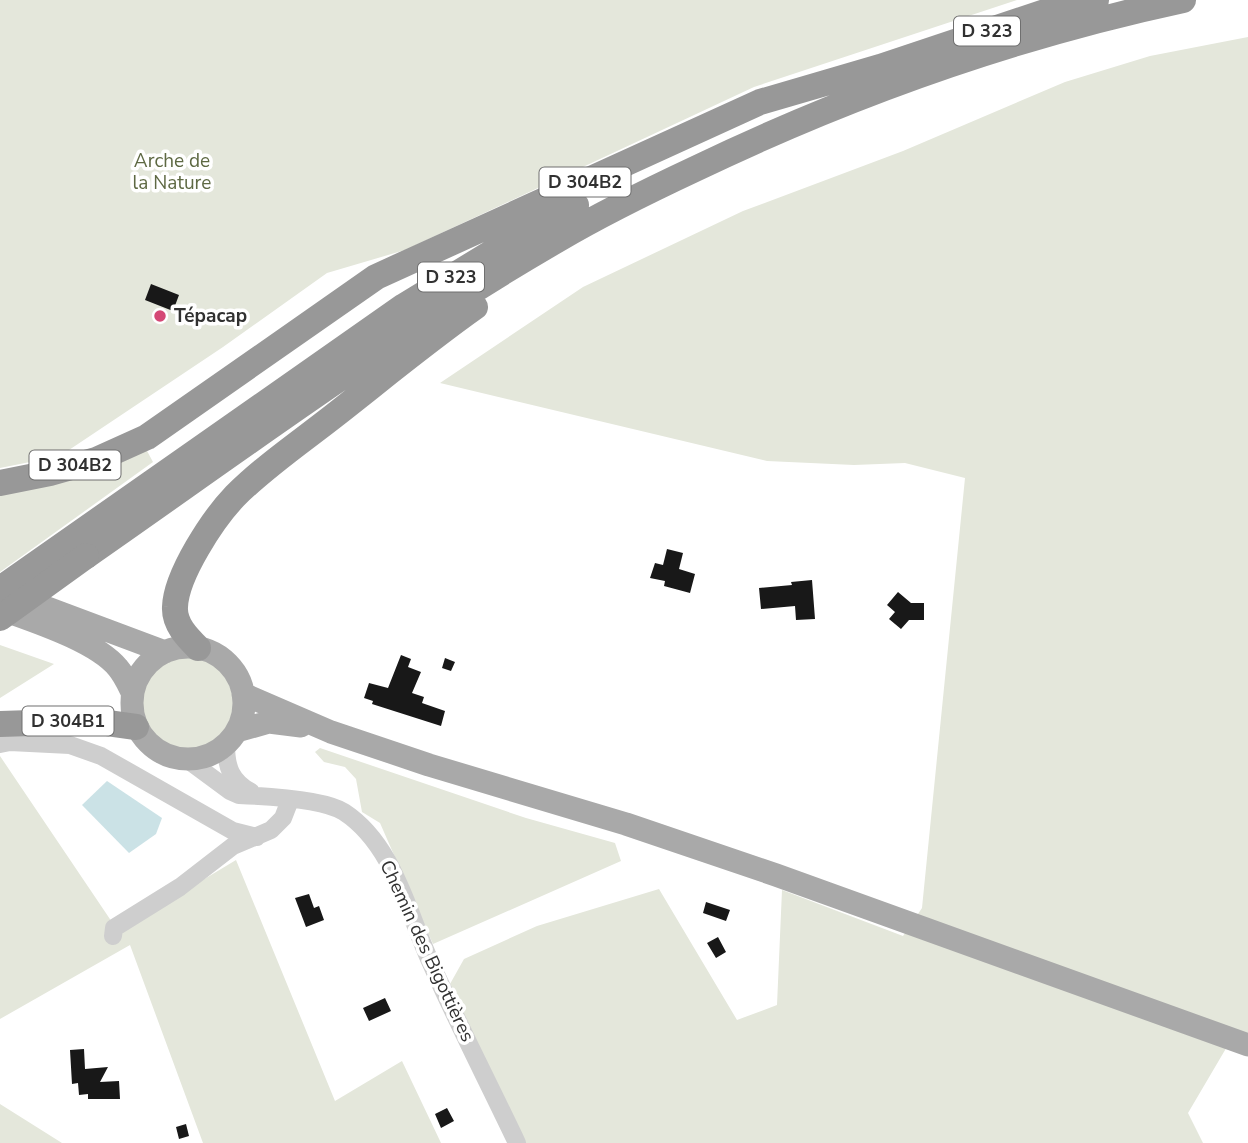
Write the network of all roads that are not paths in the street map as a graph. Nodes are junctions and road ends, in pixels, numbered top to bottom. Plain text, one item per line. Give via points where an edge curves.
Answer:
1 (1096, 0) edge
2 (1184, 0) edge
3 (880, 67) junction
4 (604, 214) junction
5 (0, 483) edge
6 (0, 590) edge
7 (0, 609) edge
8 (0, 618) edge
9 (198, 648) junction
10 (165, 652) junction
11 (132, 692) junction
12 (243, 694) junction
13 (0, 724) edge
14 (136, 727) junction
15 (331, 732) junction
16 (231, 738) junction
17 (0, 744) edge
18 (188, 760) junction
19 (257, 795) junction
20 (290, 800) junction
21 (257, 837) junction
22 (113, 936) dead end
23 (1248, 1045) edge
24 (517, 1143) edge

1 - 3 highway, D 323 via 1045,12
2 - 4 highway, D 323 via 1050,33 907,80 745,145
3 - 5 highway, D 304B2 via 760,102 376,277 147,437 96,460
3 - 6 highway, D 323 via 711,136 547,219 404,306
4 - 8 highway, D 323, bridge via 416,325
4 - 9 highway via 563,250 471,310 235,496 208,529 176,597 178,623
6 - 10 main road
7 - 11 main road via 87,646 120,669
9 - 10 main road
9 - 12 main road via 228,663
10 - 11 main road via 144,668
11 - 14 main road
12 - 15 main road
12 - 16 main road via 242,719
13 - 14 highway, D 304B1 via 93,721
14 - 18 main road via 157,751
15 - 16 main road via 269,722
15 - 23 main road via 776,875
16 - 18 main road via 214,753
16 - 19 street via 228,769 238,785
17 - 21 street via 70,745 100,756 233,831
18 - 19 street, Chemin des Bigottières via 230,791
19 - 20 street, Chemin des Bigottières
20 - 21 street via 283,818
20 - 24 street, Chemin des Bigottières via 342,810 365,828 387,861 429,961
21 - 22 street via 233,846 180,887 132,915 114,928

